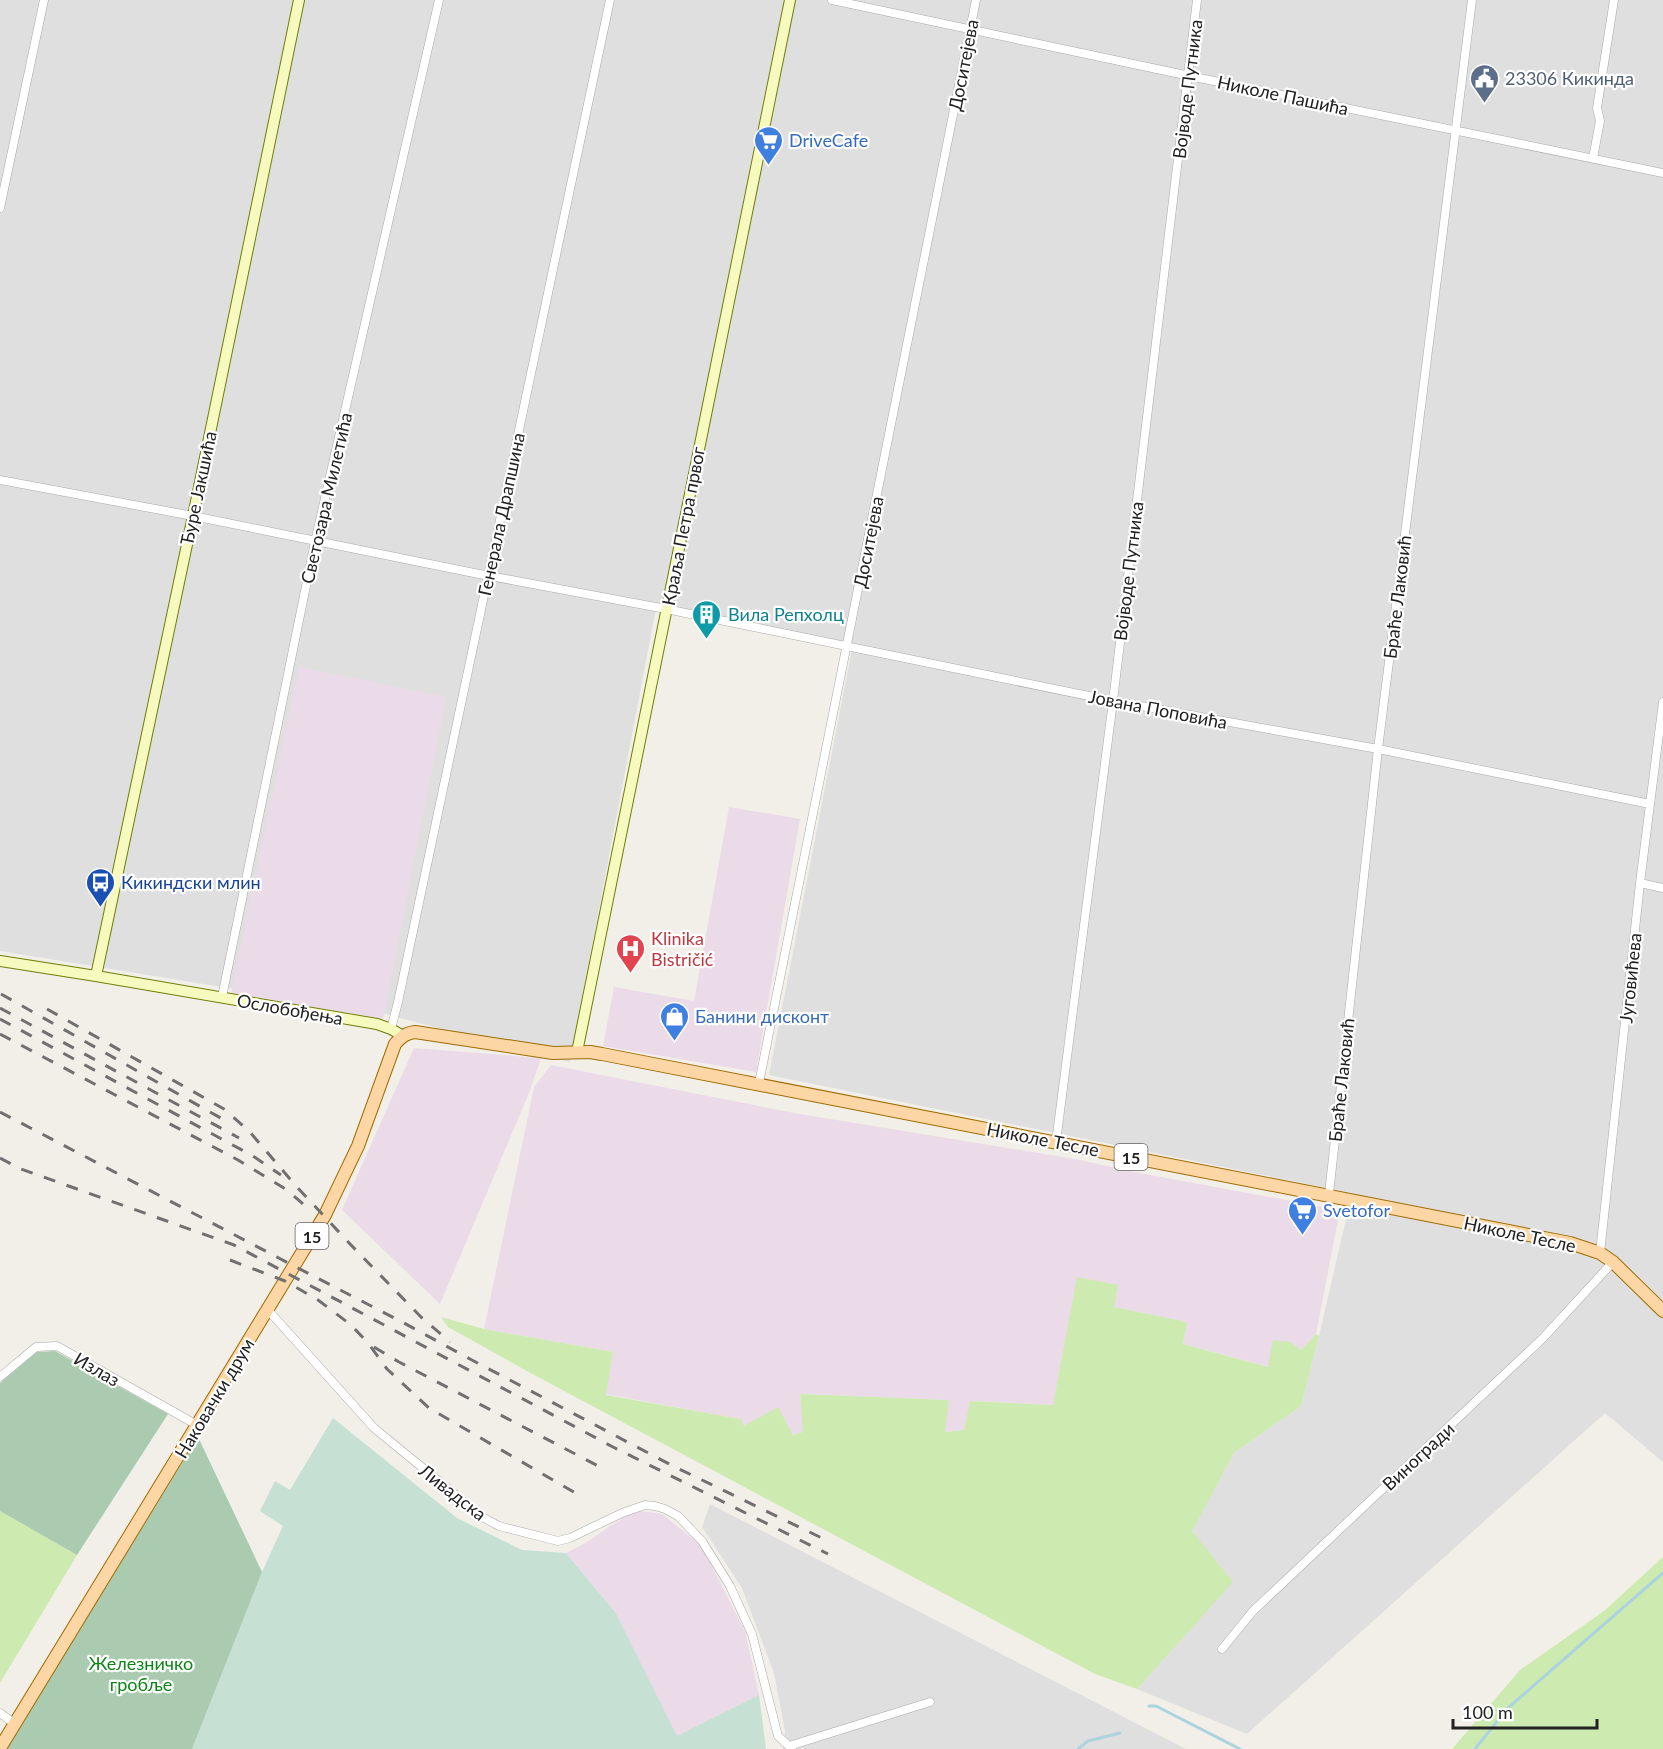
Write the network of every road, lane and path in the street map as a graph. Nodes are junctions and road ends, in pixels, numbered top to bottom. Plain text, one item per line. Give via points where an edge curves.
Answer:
1 (44, 0) edge
2 (299, 0) edge
3 (439, 0) edge
4 (610, 0) edge
5 (790, 0) edge
6 (832, 0) edge
7 (976, 0) edge
8 (1197, 0) edge
9 (1472, 0) edge
10 (1614, 0) edge
11 (970, 29) junction
12 (1188, 75) junction
13 (1456, 130) junction
14 (1593, 158) junction
15 (1663, 173) edge
16 (0, 208) edge
17 (0, 480) edge
18 (193, 516) junction
19 (315, 542) junction
20 (488, 576) junction
21 (666, 609) junction
22 (846, 647) junction
23 (1113, 701) junction
24 (1663, 702) edge
25 (1378, 749) junction
26 (1650, 804) junction
27 (1640, 883) junction
28 (1663, 888) edge
29 (0, 961) edge
30 (96, 976) junction
31 (222, 997) junction
32 (391, 1029) junction
33 (403, 1036) junction
34 (577, 1052) junction
35 (759, 1083) junction
36 (1056, 1142) junction
37 (1329, 1194) junction
38 (1600, 1253) junction
39 (1613, 1262) junction
40 (268, 1310) junction
41 (1663, 1311) edge
42 (0, 1377) edge
43 (197, 1425) junction
44 (1222, 1649) dead end
45 (930, 1702) dead end
46 (0, 1713) edge
47 (15, 1724) junction
48 (0, 1748) edge
49 (790, 1748) edge

1 - 16 street
2 - 18 main road, Ђуре Јакшића
3 - 19 street, Светозара Милетића
4 - 20 street, Генерала Драпшина
5 - 21 main road, Краља Петра првог
6 - 11 street, Николе Пашића
7 - 11 street, Доситејева
8 - 12 street, Војводе Путника
9 - 13 street, Браће Лаковић
10 - 14 street
11 - 12 street, Николе Пашића
11 - 22 street, Доситејева
12 - 13 street, Николе Пашића
12 - 23 street, Војводе Путника
13 - 14 street, Николе Пашића
13 - 25 street, Браће Лаковић
14 - 15 street, Николе Пашића
17 - 18 street, Јована Поповића
18 - 19 street, Јована Поповића
18 - 30 main road, Ђуре Јакшића
19 - 20 street, Јована Поповића
19 - 31 street, Светозара Милетића
20 - 21 street, Јована Поповића
20 - 32 street, Генерала Драпшина
21 - 22 street, Јована Поповића
21 - 34 main road, Краља Петра првог
22 - 23 street, Јована Поповића
22 - 35 street, Доситејева
23 - 25 street, Јована Поповића
23 - 36 street, Војводе Путника
24 - 26 street, Југовићева
25 - 26 street, Јована Поповића
25 - 37 street, Браће Лаковић
26 - 27 street, Југовићева
27 - 28 street
27 - 38 street, Југовићева
29 - 30 main road, Ослобођења
30 - 31 main road, Ослобођења
31 - 32 main road, Ослобођења
32 - 33 main road, Ослобођења
33 - 34 main road, 15 via 415,1032 553,1053
33 - 40 main road, Наковачки друм / 15 via 395,1044 340,1186
34 - 35 main road, Николе Тесле / 15
35 - 36 main road, Николе Тесле / 15
36 - 37 main road, Николе Тесле / 15
37 - 38 main road, Николе Тесле / 15 via 1570,1243
38 - 39 main road, Николе Тесле / 15
39 - 41 main road, Николе Тесле / 15
39 - 44 street, Виногради via 1543,1338 1253,1611
40 - 43 main road, Наковачки друм / 15
40 - 49 street, Ливадска via 374,1428 492,1522 558,1541 645,1505 678,1516 702,1541 730,1586 752,1634 778,1736
42 - 43 street, Излаз via 36,1347 57,1346
43 - 47 main road, Наковачки друм / 15
45 - 49 street
46 - 47 street
47 - 48 main road, Наковачки друм / 15

